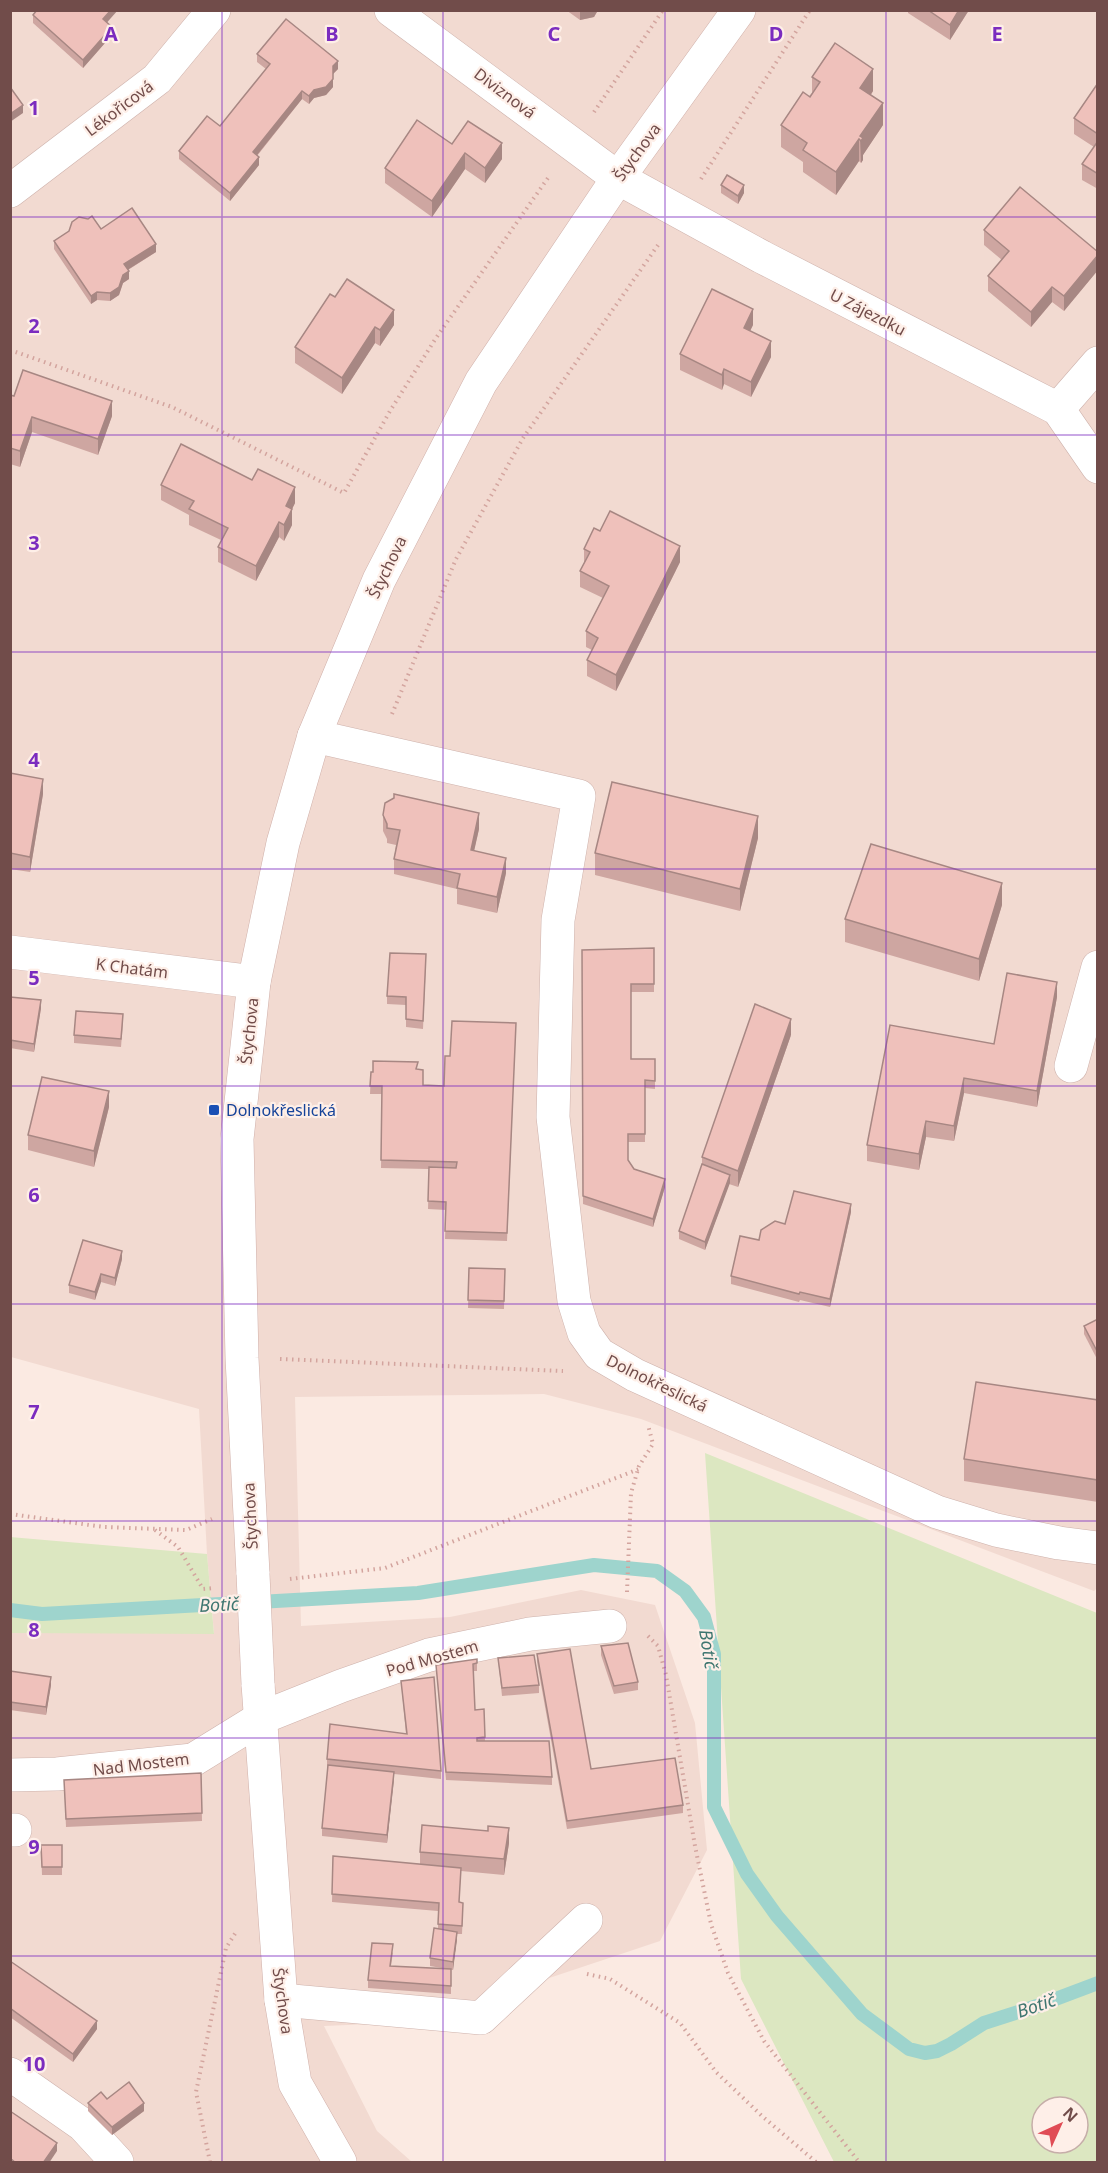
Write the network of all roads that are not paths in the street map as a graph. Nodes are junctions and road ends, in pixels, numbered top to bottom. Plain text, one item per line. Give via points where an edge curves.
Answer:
1 (214, 10) edge
2 (391, 10) edge
3 (739, 10) edge
4 (618, 178) junction
5 (10, 191) edge
6 (1098, 363) edge
7 (1058, 409) junction
8 (1098, 467) edge
9 (314, 736) junction
10 (10, 952) edge
11 (1098, 967) edge
12 (254, 982) junction
13 (1071, 1066) dead end
14 (1098, 1548) edge
15 (626, 1629) road end
16 (261, 1718) junction
17 (10, 1774) edge
18 (586, 1920) dead end
19 (281, 2000) junction
20 (10, 2074) edge
21 (117, 2163) edge
22 (340, 2163) edge

1 - 5 street, Lékořicová via 157,79
2 - 4 street, Diviznová
3 - 4 street, Štychova
4 - 7 street, U Zájezdku via 762,257
4 - 9 street, Štychova via 481,382 379,580
6 - 7 street
7 - 8 street, U Zájezdku
9 - 12 street, Štychova via 283,843
9 - 14 street, Dolnokřeslická via 579,795 558,920 553,1117 574,1300 584,1333 599,1354 635,1375 937,1512 996,1530
10 - 12 street, K Chatám
11 - 13 street
12 - 16 street, Štychova, bridge via 237,1139 242,1358 268,1577 258,1684
15 - 16 street, Pod Mostem via 530,1634 429,1655
16 - 17 street, Nad Mostem via 193,1760 57,1774
16 - 19 street, Štychova
18 - 19 street via 481,2018
19 - 22 street, Štychova via 295,2083
20 - 21 street via 82,2126

